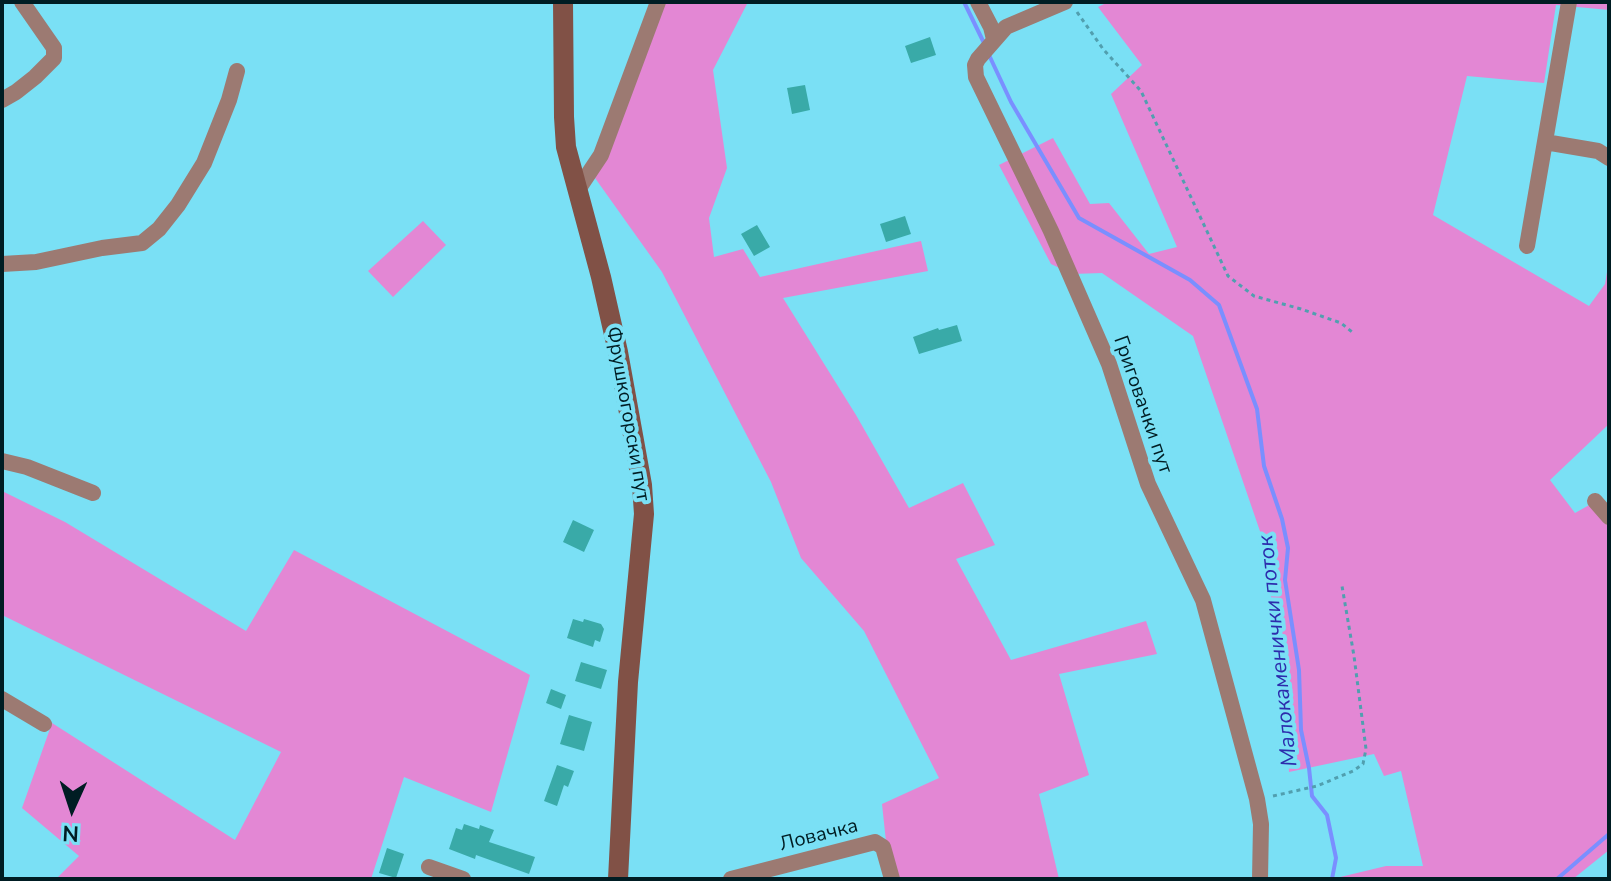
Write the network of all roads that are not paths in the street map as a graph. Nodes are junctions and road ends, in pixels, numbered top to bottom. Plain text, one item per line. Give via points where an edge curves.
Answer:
1 (22, 2) edge
2 (563, 2) edge
3 (658, 2) edge
4 (978, 2) edge
5 (1068, 2) edge
6 (1569, 2) edge
7 (994, 39) junction
8 (237, 71) dead end
9 (2, 100) edge
10 (1545, 142) junction
11 (1609, 158) edge
12 (579, 188) junction
13 (1527, 246) dead end
14 (2, 264) edge
15 (2, 461) edge
16 (93, 493) dead end
17 (1595, 501) dead end
18 (1609, 517) edge
19 (2, 699) edge
20 (44, 724) dead end
21 (429, 867) dead end
22 (463, 879) edge
23 (618, 879) edge
24 (731, 879) edge
25 (892, 879) edge
26 (1260, 879) edge

1 - 9 street via 54,48 54,58
2 - 12 street, Фрушкогорски пут via 566,147
3 - 12 street via 601,155
4 - 7 street
5 - 7 street, Григовачки пут via 1006,27
6 - 10 street
7 - 26 street, Григовачки пут via 975,65 976,77 1051,231 1103,351 1148,484 1203,600 1257,799
8 - 14 street via 204,163 178,205 142,243
10 - 11 street via 1598,151
10 - 13 street
12 - 23 street, Фрушкогорски пут via 618,352 644,514 628,682
15 - 16 street
17 - 18 street
19 - 20 street
21 - 22 street
24 - 25 street, Ловачка via 875,842 883,847

